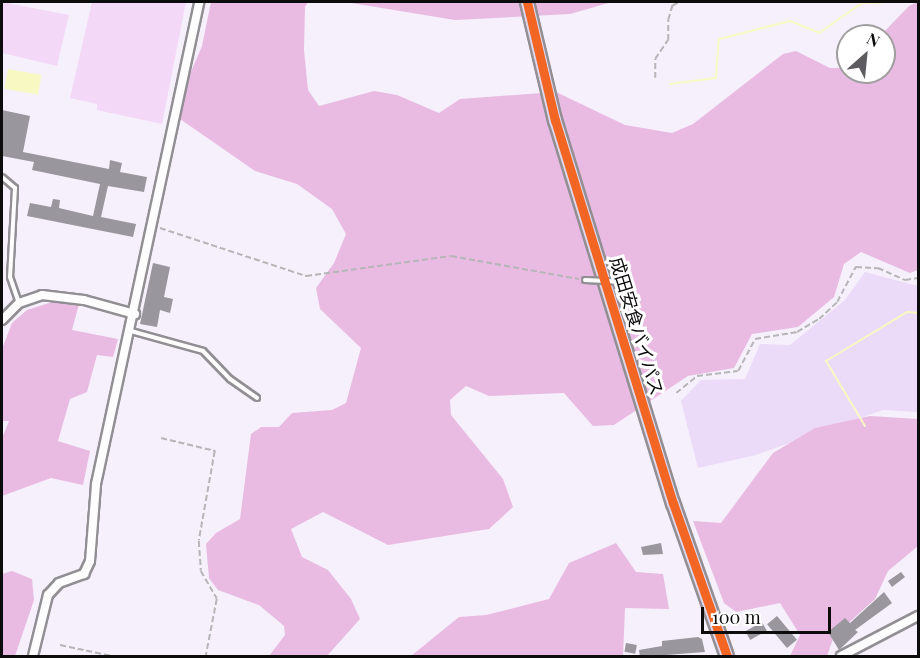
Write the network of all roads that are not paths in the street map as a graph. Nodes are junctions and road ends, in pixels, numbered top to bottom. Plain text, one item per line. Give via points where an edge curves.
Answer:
1 (199, 2) edge
2 (526, 2) edge
3 (2, 177) edge
4 (585, 280) road end
5 (628, 282) dead end
6 (20, 303) junction
7 (135, 314) junction
8 (2, 320) edge
9 (131, 330) junction
10 (257, 398) dead end
11 (918, 615) edge
12 (33, 657) edge
13 (727, 657) edge
14 (841, 657) edge

1 - 7 street
2 - 13 main road, 成田安食バイパス via 555,120 679,522
3 - 6 lane via 15,188 9,277
4 - 5 lane, bridge
6 - 7 street via 42,295 61,295
6 - 8 street
7 - 9 street
9 - 10 lane via 203,351 230,379
9 - 12 street via 96,484 88,568 79,577 59,583 48,595
11 - 14 street

